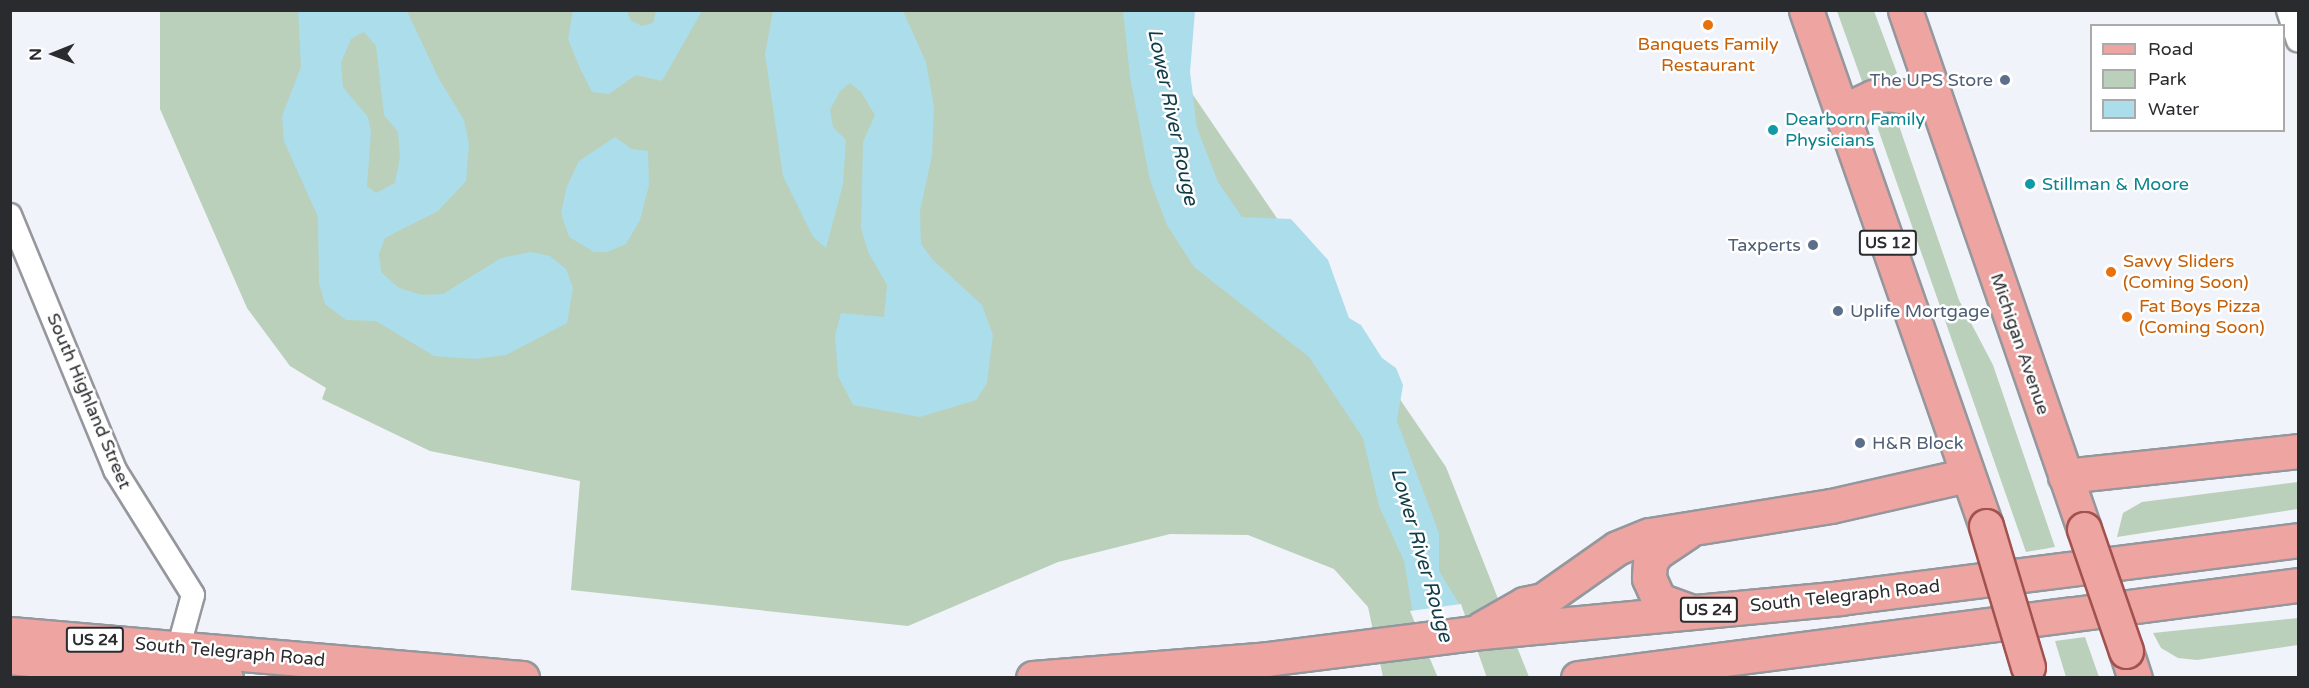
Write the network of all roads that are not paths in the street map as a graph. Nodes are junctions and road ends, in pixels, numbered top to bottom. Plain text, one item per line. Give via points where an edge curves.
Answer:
1 (1806, 10) edge
2 (1905, 10) edge
3 (2288, 10) edge
4 (2298, 40) edge
5 (1936, 102) junction
6 (1845, 122) junction
7 (10, 215) edge
8 (2298, 451) edge
9 (1968, 475) junction
10 (2065, 476) junction
11 (1691, 530) junction
12 (2298, 540) edge
13 (2298, 585) edge
14 (1690, 612) junction
15 (1472, 633) junction
16 (10, 634) edge
17 (178, 646) junction
18 (10, 657) edge
19 (2130, 664) edge
20 (395, 667) junction
21 (1676, 670) edge
22 (2030, 672) edge
23 (225, 678) edge
24 (314, 678) edge
25 (522, 678) edge
26 (1033, 678) edge
27 (1578, 678) edge

1 - 6 main road, US 12
2 - 5 main road, Michigan Avenue
3 - 4 street
5 - 6 main road via 1888,94 1873,97 1858,104
5 - 10 main road, Michigan Avenue
6 - 9 main road, US 12
7 - 17 street, South Highland Street via 115,470 145,524 193,595
8 - 10 main road
9 - 11 main road via 1831,506
9 - 22 main road, US 12, bridge
10 - 19 main road, Michigan Avenue, bridge
11 - 14 main road via 1658,552 1650,562 1649,578 1659,600
11 - 15 main road via 1650,535 1617,548 1543,600 1524,604
12 - 14 main road, South Telegraph Road / US 24 via 1946,586
13 - 21 main road
14 - 15 main road, South Telegraph Road / US 24
15 - 26 main road, South Telegraph Road / US 24 via 1398,645
16 - 17 main road, South Telegraph Road / US 24
17 - 20 main road, South Telegraph Road / US 24
18 - 23 main road
20 - 24 main road
20 - 25 main road, South Telegraph Road / US 24
21 - 27 main road

